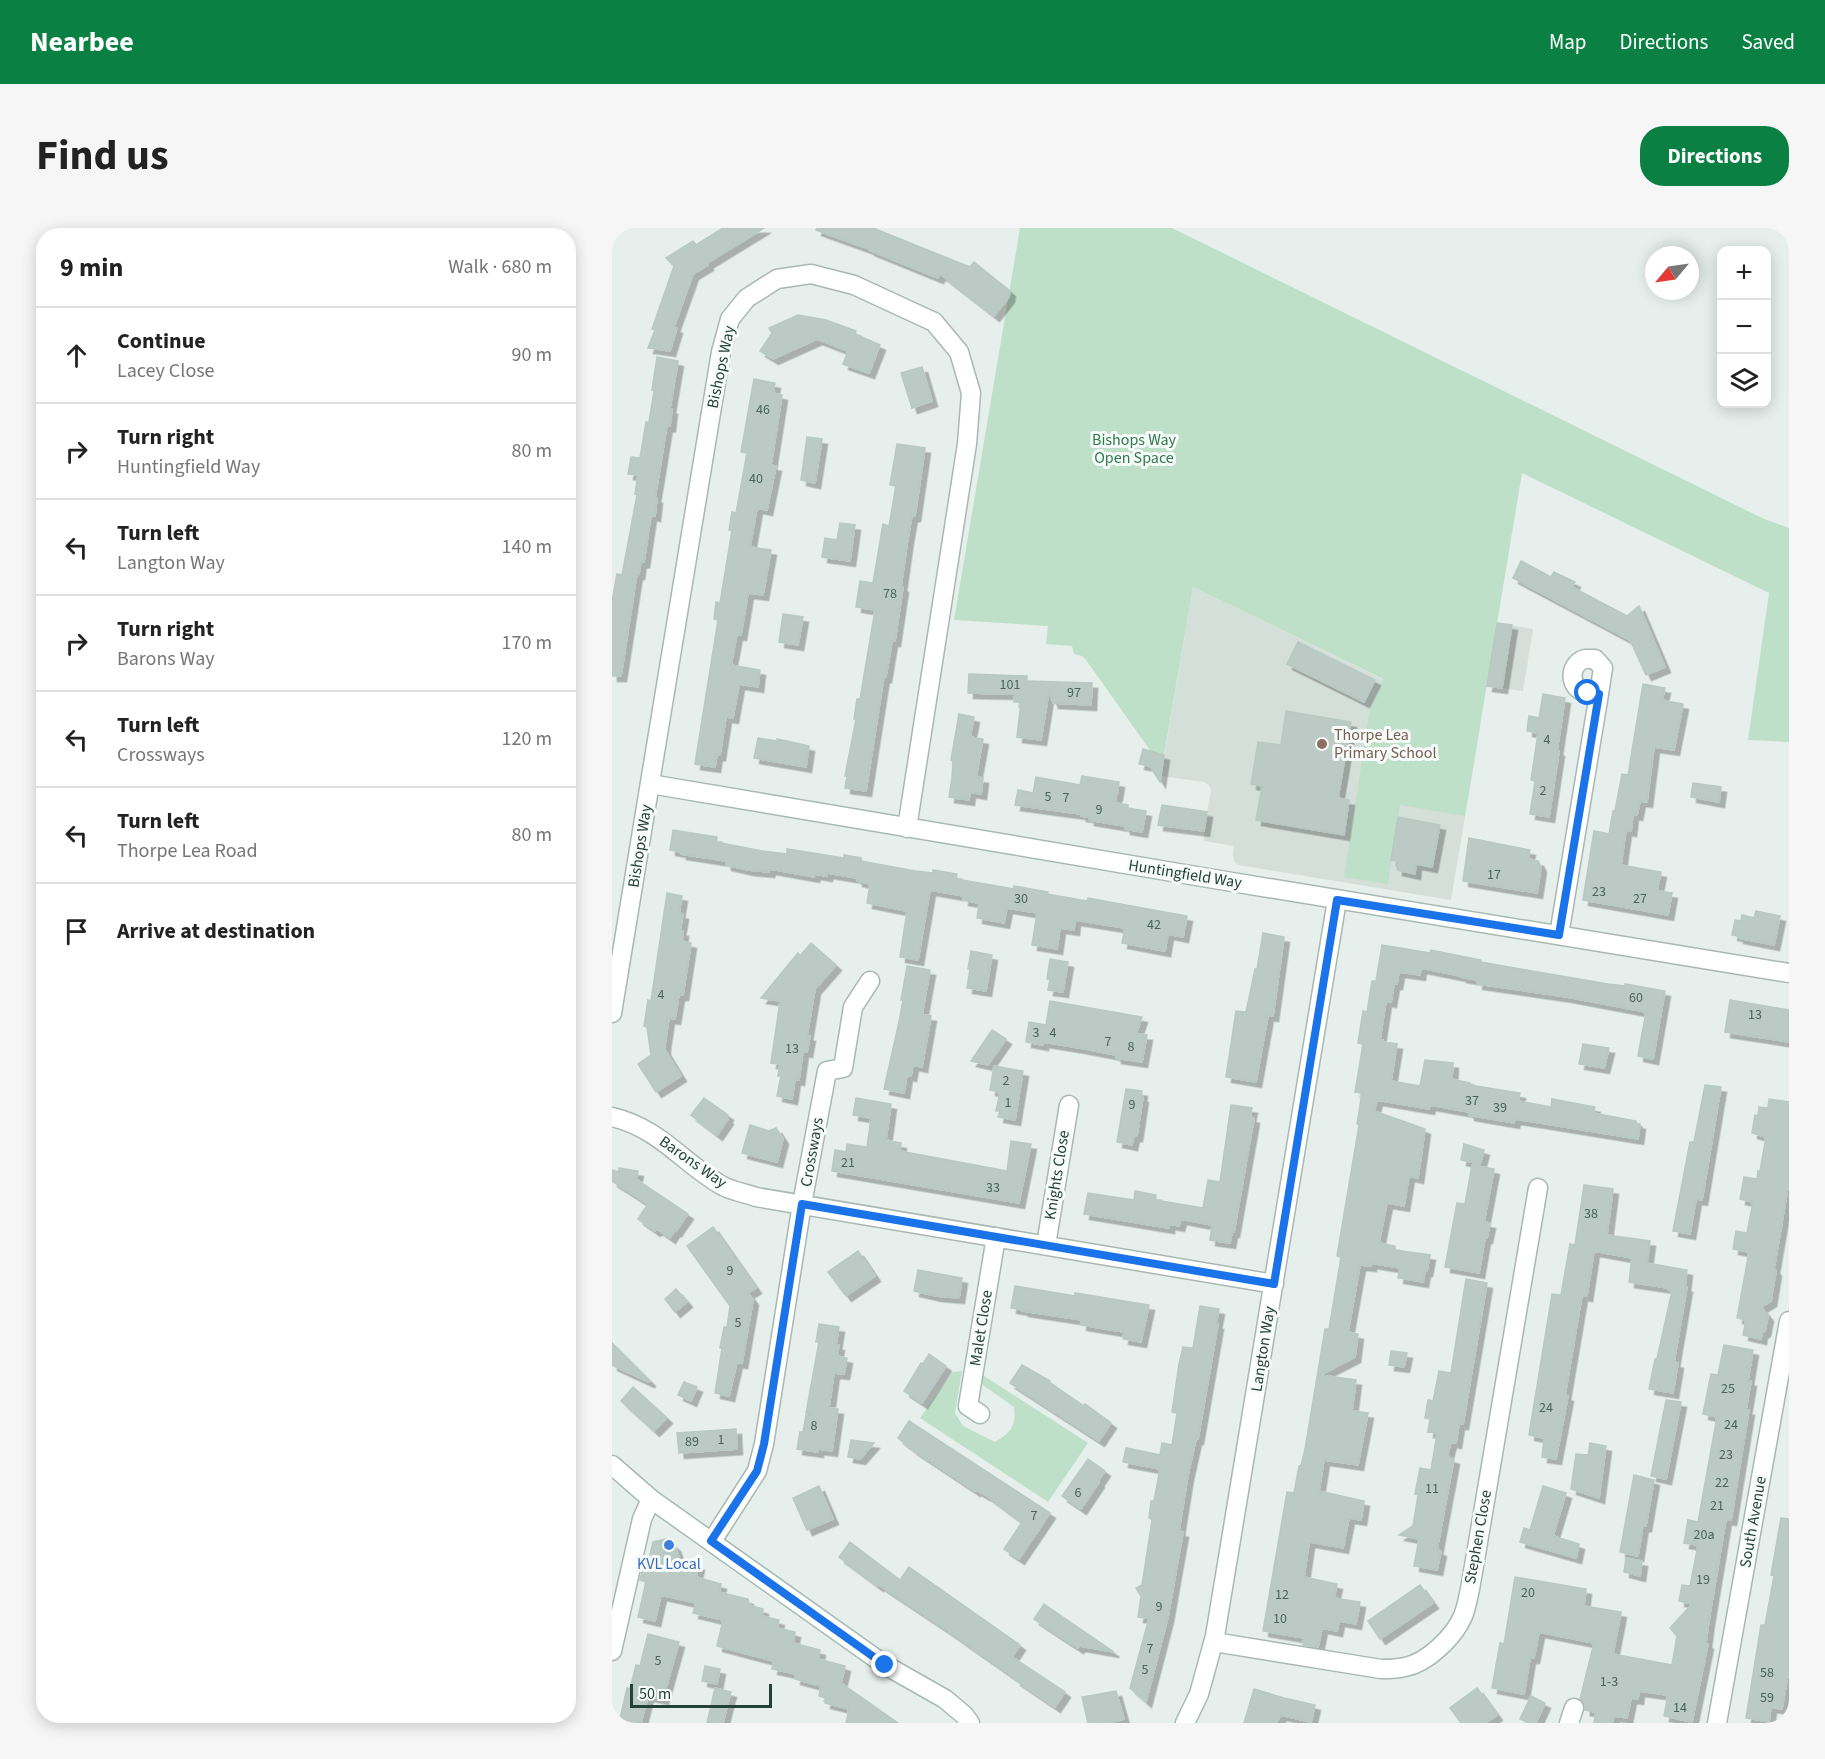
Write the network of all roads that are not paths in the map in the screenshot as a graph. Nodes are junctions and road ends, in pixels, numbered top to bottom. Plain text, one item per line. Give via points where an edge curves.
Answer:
1 (1599, 694) dead end
2 (650, 784) junction
3 (907, 828) junction
4 (1337, 900) junction
5 (1559, 935) junction
6 (1789, 973) edge
7 (870, 981) dead end
8 (612, 1013) edge
9 (1069, 1105) dead end
10 (612, 1117) edge
11 (1538, 1188) dead end
12 (802, 1204) junction
13 (996, 1237) junction
14 (1046, 1245) junction
15 (1274, 1284) junction
16 (1789, 1321) edge
17 (980, 1414) dead end
18 (612, 1465) edge
19 (651, 1499) junction
20 (711, 1541) junction
21 (1214, 1642) junction
22 (612, 1651) edge
23 (970, 1723) edge
24 (1185, 1723) edge
25 (1717, 1723) edge

1 - 5 street
2 - 3 street, Huntingfield Way
2 - 3 street, Bishops Way via 721,352 730,319 747,298 777,279 811,274 854,285 934,322 959,352 971,393 967,444
2 - 8 street, Bishops Way
3 - 4 street, Huntingfield Way
4 - 5 street, Huntingfield Way
4 - 15 street, Langton Way
5 - 6 street, Huntingfield Way
7 - 12 street, Crossways via 853,1007 843,1068 827,1071
9 - 14 street, Knights Close
10 - 12 street, Barons Way via 660,1138 723,1187
11 - 21 street, Stephen Close via 1474,1566 1463,1615 1454,1633 1424,1659 1406,1667 1381,1669
12 - 13 street, Barons Way
12 - 20 street, Crossways via 757,1471
13 - 14 street, Barons Way
13 - 17 street, Malet Close via 968,1406
14 - 15 street, Barons Way
15 - 21 street, Langton Way
16 - 25 street, South Avenue
18 - 19 street
19 - 20 street
19 - 22 street via 642,1519
20 - 23 street via 885,1665 945,1699
21 - 24 street, Langton Way via 1199,1694

